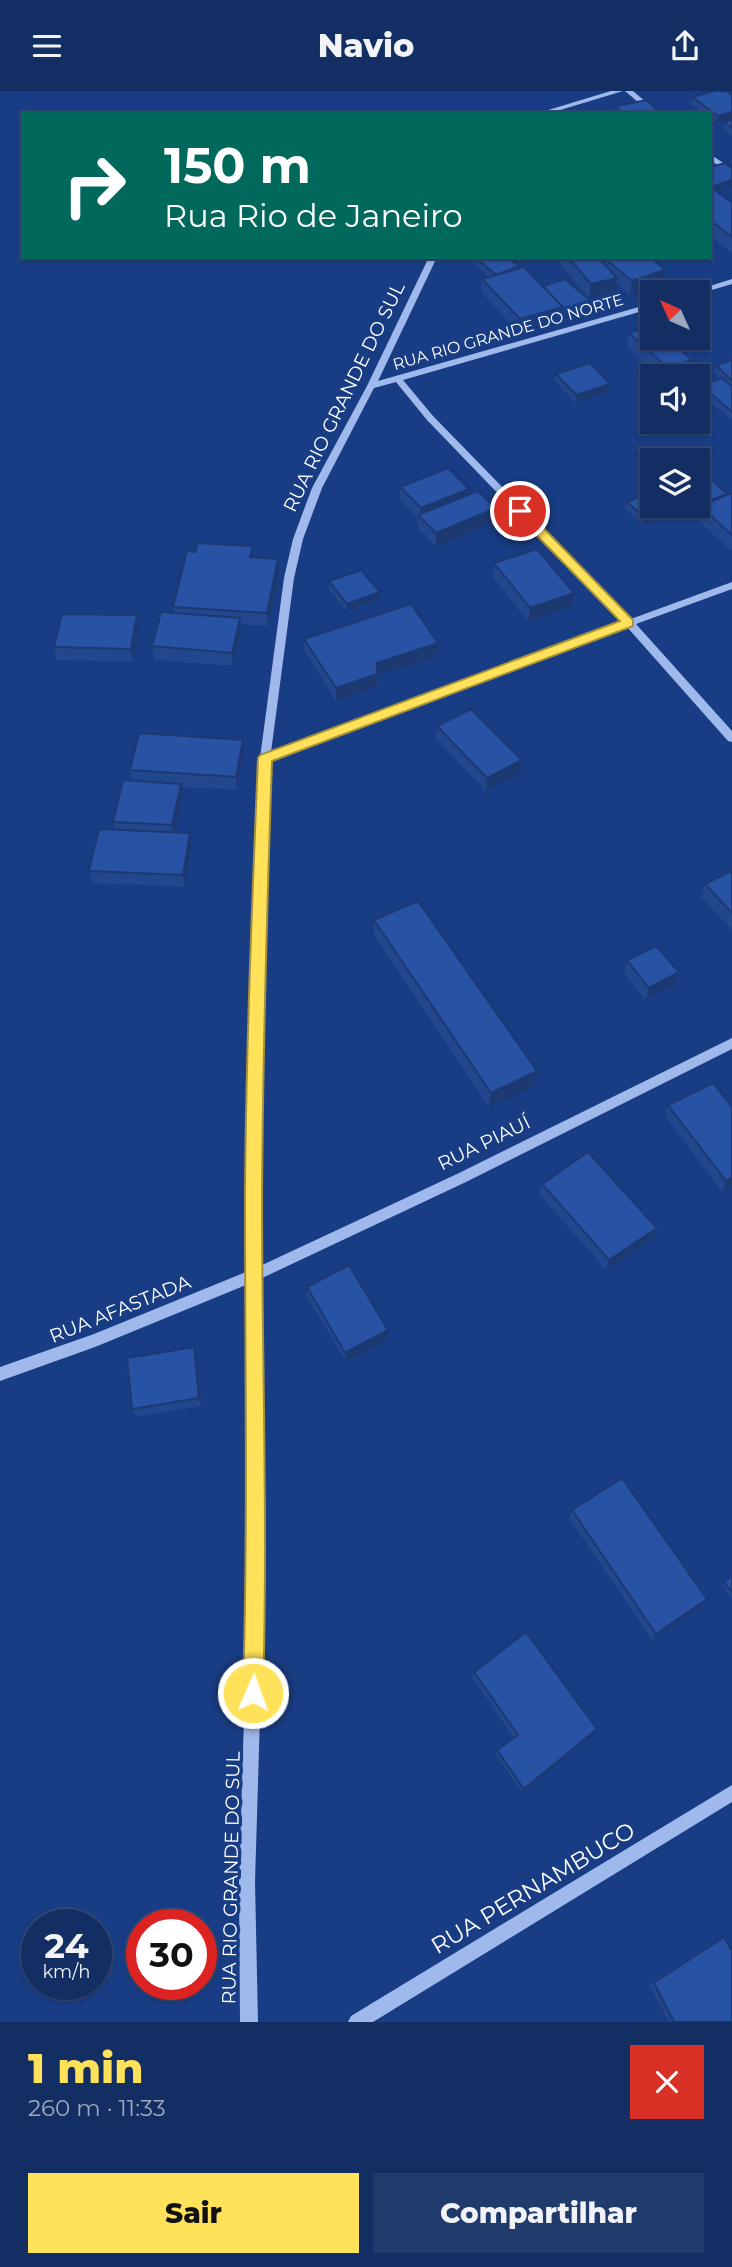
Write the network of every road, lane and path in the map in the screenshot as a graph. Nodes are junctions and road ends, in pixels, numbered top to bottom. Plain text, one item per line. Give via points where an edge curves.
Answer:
1 (619, 91) edge
2 (629, 91) edge
3 (545, 112) edge
4 (655, 112) edge
5 (712, 158) edge
6 (732, 173) edge
7 (432, 259) edge
8 (732, 281) edge
9 (710, 288) edge
10 (640, 309) edge
11 (398, 379) junction
12 (371, 386) junction
13 (732, 585) edge
14 (629, 623) junction
15 (732, 738) edge
16 (265, 758) junction
17 (732, 1043) edge
18 (253, 1278) junction
19 (0, 1374) edge
20 (732, 1793) edge
21 (249, 2022) edge
22 (357, 2022) edge

1 - 3 street
2 - 4 street
5 - 6 street
7 - 12 street, RUA RIO GRANDE DO SUL
8 - 9 street
10 - 11 street, RUA RIO GRANDE DO NORTE
11 - 12 street, RUA RIO GRANDE DO NORTE
11 - 14 street via 430,418
12 - 16 street, RUA RIO GRANDE DO SUL via 317,488 298,539
13 - 14 street
14 - 15 street
14 - 16 street
16 - 18 street, RUA RIO GRANDE DO SUL
17 - 18 street, RUA PIAUÍ
18 - 19 street, RUA AFASTADA
18 - 21 street, RUA RIO GRANDE DO SUL via 256,1585 247,1882
20 - 22 street, RUA PERNAMBUCO

